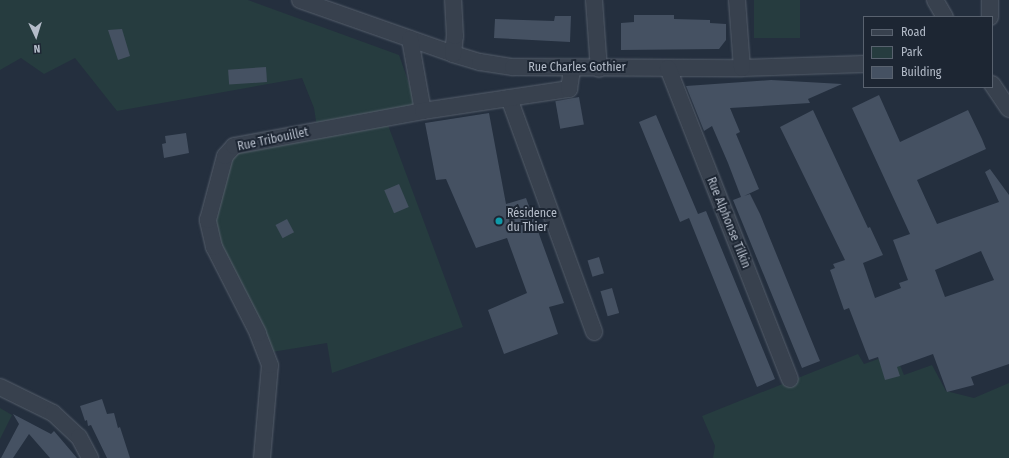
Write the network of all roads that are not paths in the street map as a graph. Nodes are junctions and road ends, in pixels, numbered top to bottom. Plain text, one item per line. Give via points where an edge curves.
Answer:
1 (454, 0) edge
2 (594, 0) edge
3 (737, 0) edge
4 (935, 0) edge
5 (990, 0) edge
6 (307, 1) edge
7 (944, 16) edge
8 (990, 16) edge
9 (410, 40) junction
10 (453, 54) junction
11 (863, 64) edge
12 (668, 68) junction
13 (742, 68) junction
14 (572, 69) junction
15 (599, 69) junction
16 (993, 85) edge
17 (509, 98) junction
18 (1009, 109) edge
19 (423, 111) junction
20 (594, 332) dead end
21 (790, 379) dead end
22 (0, 387) edge
23 (90, 458) edge
24 (262, 458) edge

1 - 10 street
2 - 15 street
3 - 13 street
4 - 7 street
5 - 8 street
6 - 9 street, Rue Charles Gothier
9 - 10 street, Rue Charles Gothier
9 - 19 street
10 - 14 street, Rue Charles Gothier via 480,62 513,67
11 - 13 street, Rue Charles Gothier
12 - 13 street, Rue Charles Gothier
12 - 15 street, Rue Charles Gothier
12 - 21 street, Rue Alphonse Tilkin
14 - 15 street, Rue Charles Gothier
14 - 17 street, Rue Tribouillet via 569,89
16 - 18 street
17 - 19 street, Rue Tribouillet
17 - 20 street
19 - 24 street, Rue Tribouillet via 234,146 225,156 208,220 214,247 258,333 270,365
22 - 23 street via 53,413 79,437

